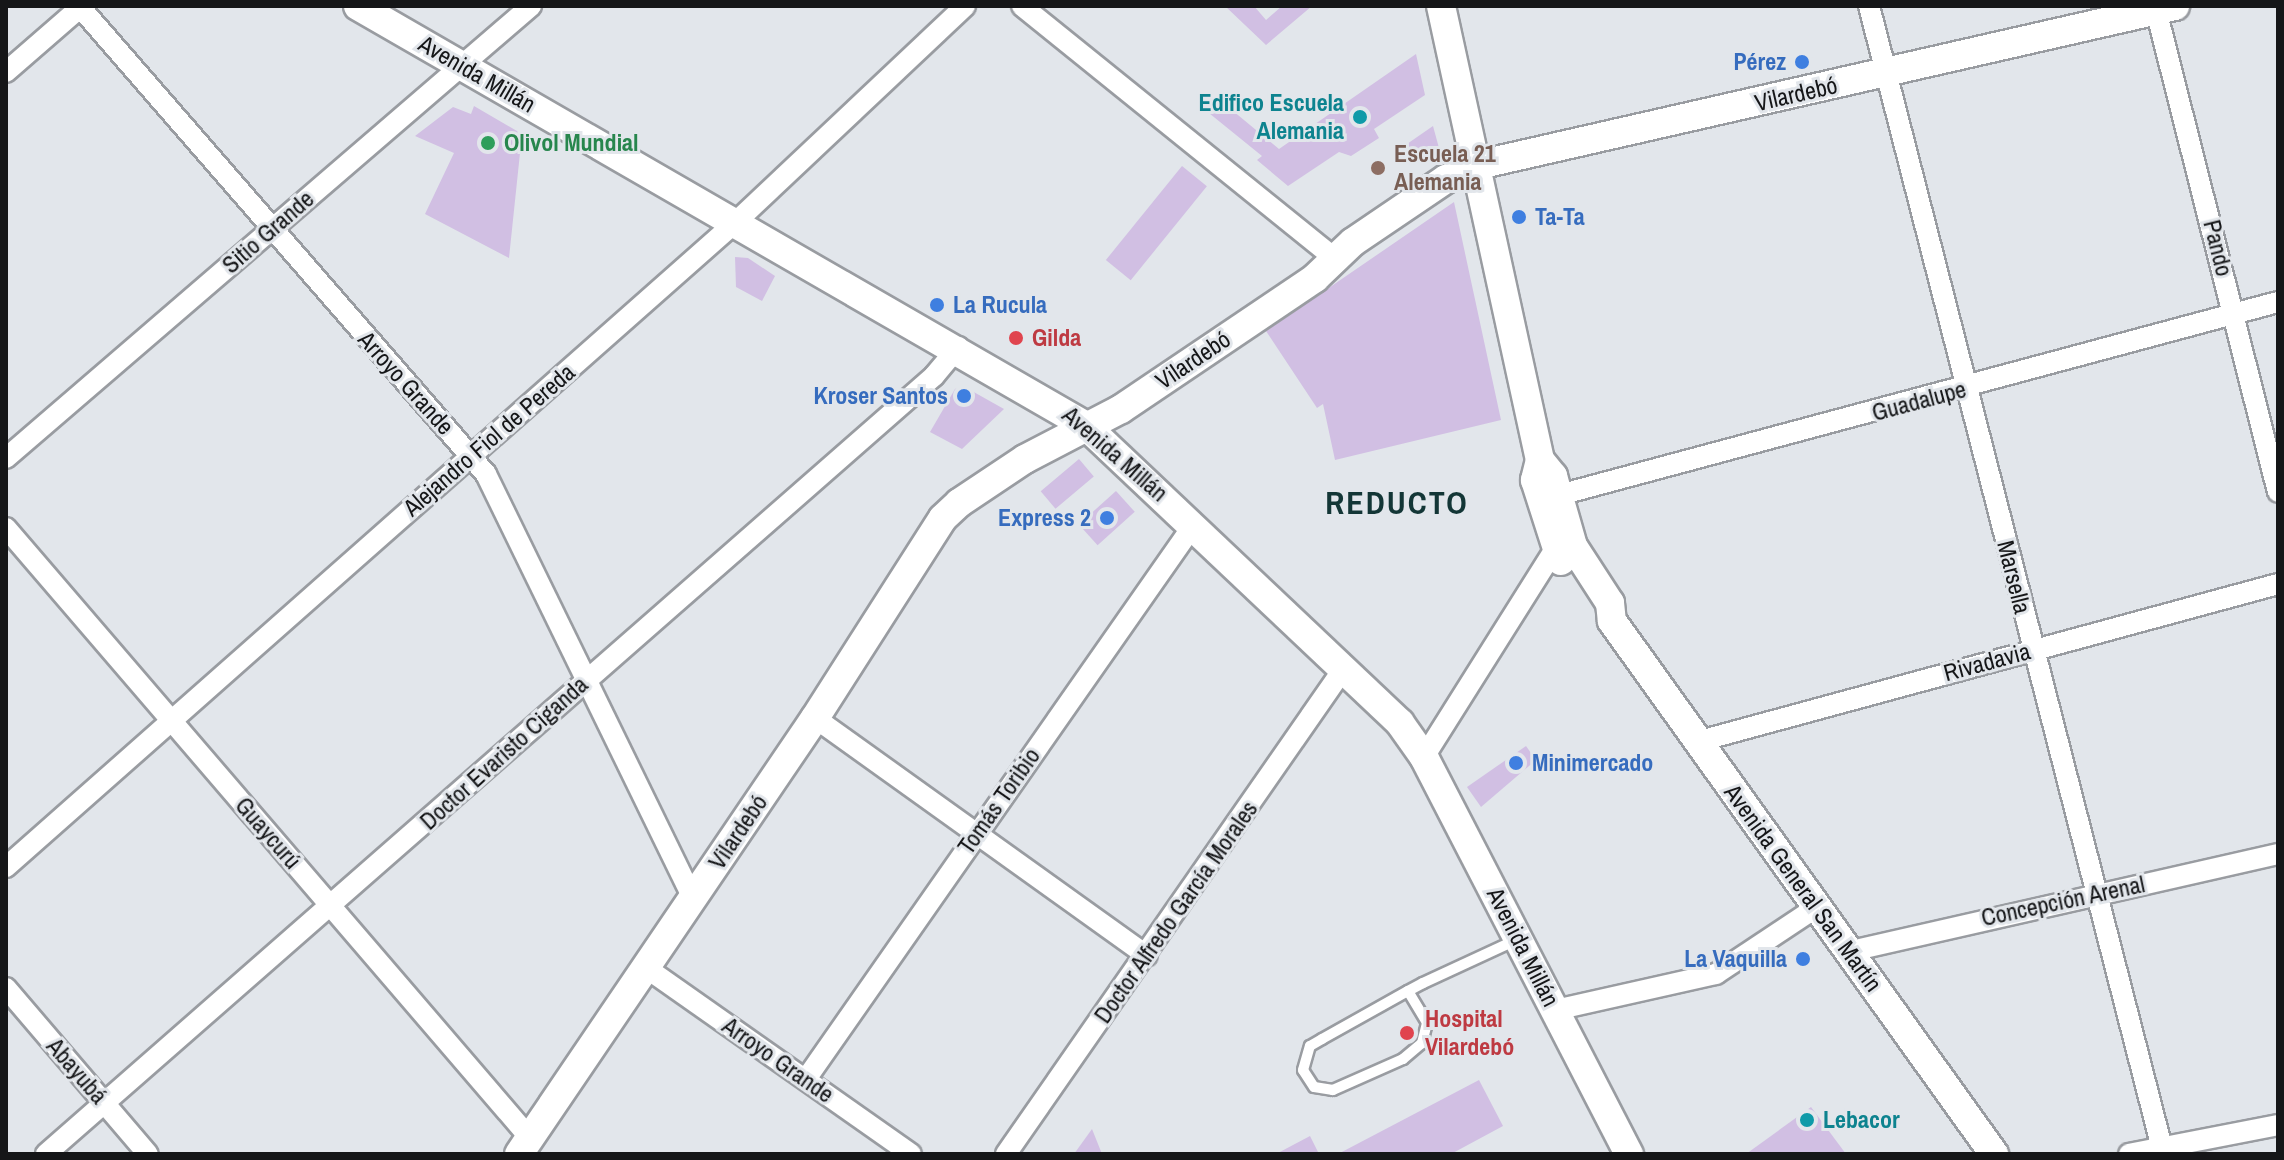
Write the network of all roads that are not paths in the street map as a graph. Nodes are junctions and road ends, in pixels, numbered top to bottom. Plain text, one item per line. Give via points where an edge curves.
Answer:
1 (358, 6) edge
2 (531, 6) edge
3 (965, 6) edge
4 (1022, 6) edge
5 (1441, 6) edge
6 (1869, 6) edge
7 (81, 7) edge
8 (2162, 7) edge
9 (462, 66) junction
10 (6, 72) edge
11 (1886, 74) junction
12 (1478, 165) junction
13 (738, 220) junction
14 (270, 229) junction
15 (1336, 259) junction
16 (2278, 302) edge
17 (2235, 314) junction
18 (958, 347) junction
19 (1966, 389) junction
20 (1086, 426) junction
21 (471, 455) junction
22 (6, 458) edge
23 (1540, 460) junction
24 (2278, 492) edge
25 (1559, 495) junction
26 (1194, 524) junction
27 (6, 528) edge
28 (1564, 548) junction
29 (2278, 584) edge
30 (2033, 649) junction
31 (1344, 668) junction
32 (585, 681) junction
33 (815, 718) junction
34 (171, 720) junction
35 (1696, 742) junction
36 (1424, 757) junction
37 (977, 834) junction
38 (2278, 854) edge
39 (6, 867) edge
40 (2096, 893) junction
41 (693, 898) junction
42 (331, 906) junction
43 (1817, 907) junction
44 (1518, 939) junction
45 (1851, 951) junction
46 (1147, 956) junction
47 (645, 967) junction
48 (6, 988) edge
49 (1408, 991) junction
50 (1555, 1010) junction
51 (806, 1079) junction
52 (106, 1104) junction
53 (2278, 1125) edge
54 (524, 1146) edge
55 (2162, 1148) junction
56 (46, 1154) edge
57 (148, 1154) edge
58 (911, 1154) edge
59 (1006, 1154) edge
60 (1629, 1154) edge
61 (1994, 1154) edge
62 (2129, 1154) edge

1 - 9 main road, Avenida Millán
2 - 9 street, Sitio Grande
3 - 13 street, Alejandro Fiol de Pereda
4 - 15 street
5 - 12 main road, Avenida General San Martín
6 - 11 street, Marsella
7 - 10 street
7 - 14 street, Arroyo Grande
8 - 11 main road, Vilardebó
8 - 17 street, Pando
9 - 13 main road, Avenida Millán
9 - 14 street, Sitio Grande
11 - 12 main road, Vilardebó
11 - 19 street, Marsella
12 - 15 main road, Vilardebó via 1446,179
12 - 23 main road, Avenida General San Martín
13 - 18 main road, Avenida Millán
13 - 21 street, Alejandro Fiol de Pereda
14 - 21 street, Arroyo Grande
14 - 22 street, Sitio Grande
15 - 20 main road, Vilardebó via 1121,409
16 - 17 street, Guadalupe
17 - 19 street, Guadalupe
17 - 24 street, Pando
18 - 20 main road, Avenida Millán
18 - 32 street, Doctor Evaristo Ciganda via 934,376
19 - 25 street, Guadalupe
19 - 30 street, Marsella
20 - 26 main road, Avenida Millán
20 - 33 main road, Vilardebó via 1025,459 943,518
21 - 32 street, Arroyo Grande via 486,474
21 - 34 street, Alejandro Fiol de Pereda
23 - 25 main road, Avenida General San Martín
23 - 28 main road, Avenida General San Martín via 1535,480
25 - 28 main road, Avenida General San Martín
26 - 31 main road, Avenida Millán
26 - 37 street, Tomás Toribio
27 - 34 street, Guaycurú
28 - 35 main road, Avenida General San Martín via 1597,614 1612,621
28 - 36 street
29 - 30 street, Rivadavia
30 - 35 street, Rivadavia
30 - 40 street, Marsella
31 - 36 main road, Avenida Millán via 1400,723
31 - 46 street, Doctor Alfredo García Morales
32 - 41 street, Arroyo Grande
32 - 42 street, Doctor Evaristo Ciganda
33 - 37 street
33 - 41 main road, Vilardebó
34 - 39 street, Alejandro Fiol de Pereda
34 - 42 street, Guaycurú
35 - 43 main road, Avenida General San Martín
36 - 44 main road, Avenida Millán
37 - 46 street
37 - 51 street, Tomás Toribio
38 - 40 street, Concepción Arenal
40 - 45 street, Concepción Arenal
40 - 55 street, Marsella
41 - 47 main road, Vilardebó
42 - 52 street, Doctor Evaristo Ciganda
42 - 54 street, Guaycurú
43 - 45 main road, Avenida General San Martín
43 - 50 street via 1716,974
44 - 49 lane
44 - 50 main road, Avenida Millán
45 - 61 main road, Avenida General San Martín
46 - 59 street, Doctor Alfredo García Morales
47 - 51 street, Arroyo Grande
47 - 54 main road, Vilardebó
48 - 52 street, Abayubá
49 - 49 lane via 1310,1046 1303,1070 1314,1087 1333,1090 1403,1059 1422,1043 1427,1023
50 - 60 main road, Avenida Millán
51 - 58 street, Arroyo Grande
52 - 56 street, Doctor Evaristo Ciganda
52 - 57 street, Abayubá
53 - 55 street
55 - 62 street

